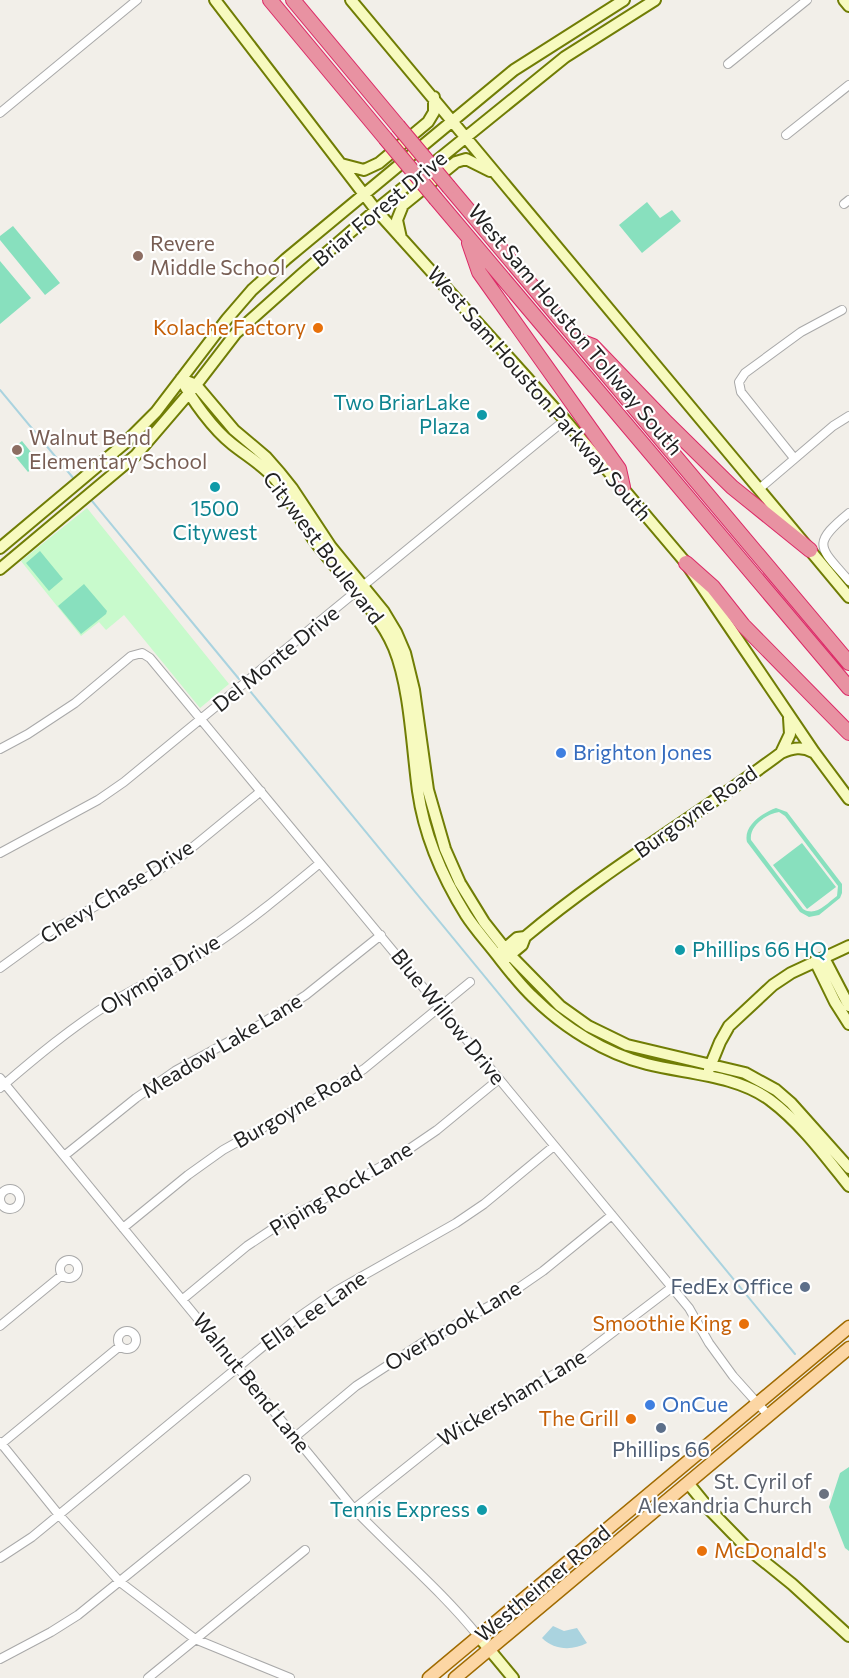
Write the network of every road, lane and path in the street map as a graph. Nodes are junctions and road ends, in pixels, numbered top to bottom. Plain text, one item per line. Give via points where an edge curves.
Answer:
1 (137, 0) edge
2 (215, 0) edge
3 (270, 0) edge
4 (293, 0) edge
5 (351, 0) edge
6 (624, 0) edge
7 (655, 0) edge
8 (807, 0) edge
9 (844, 0) edge
10 (849, 6) edge
11 (728, 64) dead end
12 (849, 85) edge
13 (434, 98) junction
14 (0, 113) edge
15 (453, 121) junction
16 (786, 135) dead end
17 (466, 138) junction
18 (341, 164) junction
19 (495, 174) junction
20 (363, 195) junction
21 (376, 210) junction
22 (467, 236) junction
23 (401, 240) junction
24 (286, 259) junction
25 (302, 274) junction
26 (842, 310) dead end
27 (575, 339) junction
28 (181, 378) junction
29 (192, 390) junction
30 (849, 416) edge
31 (565, 420) junction
32 (125, 443) junction
33 (136, 455) junction
34 (794, 458) junction
35 (623, 487) junction
36 (759, 489) junction
37 (51, 506) junction
38 (849, 513) edge
39 (61, 518) junction
40 (0, 548) edge
41 (810, 550) junction
42 (686, 563) junction
43 (0, 569) edge
44 (849, 581) edge
45 (360, 590) junction
46 (849, 597) edge
47 (849, 663) edge
48 (849, 688) edge
49 (785, 710) junction
50 (202, 720) junction
51 (849, 733) edge
52 (0, 749) edge
53 (814, 752) junction
54 (781, 753) junction
55 (261, 791) junction
56 (849, 799) edge
57 (0, 854) edge
58 (321, 862) junction
59 (381, 935) junction
60 (849, 946) edge
61 (504, 955) junction
62 (819, 960) junction
63 (0, 968) edge
64 (470, 982) dead end
65 (849, 1006) edge
66 (440, 1007) junction
67 (849, 1024) edge
68 (711, 1064) junction
69 (707, 1075) junction
70 (499, 1079) junction
71 (2, 1083) edge
72 (554, 1146) junction
73 (64, 1156) junction
74 (849, 1168) edge
75 (849, 1186) edge
76 (612, 1215) junction
77 (123, 1228) junction
78 (62, 1275) dead end
79 (671, 1288) junction
80 (183, 1299) junction
81 (0, 1326) edge
82 (849, 1327) edge
83 (849, 1338) edge
84 (120, 1346) dead end
85 (849, 1348) edge
86 (238, 1367) junction
87 (814, 1378) junction
88 (758, 1403) junction
89 (769, 1416) junction
90 (295, 1437) junction
91 (0, 1444) edge
92 (707, 1445) junction
93 (675, 1471) junction
94 (246, 1479) dead end
95 (688, 1484) junction
96 (635, 1507) junction
97 (354, 1509) junction
98 (652, 1514) junction
99 (59, 1515) junction
100 (610, 1527) junction
101 (620, 1540) junction
102 (305, 1550) dead end
103 (0, 1558) edge
104 (582, 1572) junction
105 (120, 1582) junction
106 (849, 1636) edge
107 (479, 1637) junction
108 (195, 1639) junction
109 (489, 1650) junction
110 (0, 1659) edge
111 (148, 1678) edge
112 (290, 1678) edge
113 (429, 1678) edge
114 (455, 1678) edge
115 (513, 1678) edge

1 - 14 street
2 - 18 main road, West Sam Houston Parkway South
3 - 22 highway, West Sam Houston Tollway South, bridge
4 - 27 highway, West Sam Houston Tollway South, bridge
5 - 13 main road
6 - 15 main road, Briar Forest Drive via 514,70
7 - 17 main road, Briar Forest Drive via 565,57
8 - 11 street
9 - 10 main road
12 - 16 street
13 - 15 main road
13 - 18 main road via 434,112 428,122 379,163 364,170
15 - 17 main road
15 - 20 main road, Briar Forest Drive
17 - 19 main road
17 - 21 main road, Briar Forest Drive
18 - 20 main road, West Sam Houston Parkway South
19 - 23 main road via 466,159 456,162 403,205 397,220
19 - 36 main road
20 - 21 main road, West Sam Houston Parkway South
20 - 24 main road, Briar Forest Drive
21 - 23 main road, West Sam Houston Parkway South
21 - 25 main road, Briar Forest Drive
22 - 35 highway via 479,272 619,470
22 - 48 highway, West Sam Houston Tollway South
23 - 31 main road, West Sam Houston Parkway South
24 - 25 main road
24 - 28 main road, Briar Forest Drive via 226,319
25 - 29 main road, Briar Forest Drive via 236,333
26 - 34 street via 801,332 745,373 739,382 741,392
27 - 41 highway via 593,346 732,487
27 - 47 highway, West Sam Houston Tollway South
28 - 29 main road, Citywest Boulevard
28 - 32 main road, Briar Forest Drive
29 - 33 main road, Briar Forest Drive
29 - 45 main road, Citywest Boulevard via 280,473
30 - 34 street
31 - 35 main road, West Sam Houston Parkway South
31 - 45 street, Del Monte Drive
32 - 33 main road
32 - 37 main road, Briar Forest Drive
33 - 39 main road, Briar Forest Drive
34 - 36 street
35 - 42 main road, West Sam Houston Parkway South
36 - 41 main road
37 - 39 main road
37 - 40 main road, Briar Forest Drive
38 - 44 street via 822,540 824,551
39 - 43 main road, Briar Forest Drive
41 - 46 main road
42 - 49 main road, West Sam Houston Parkway South
42 - 51 highway
45 - 50 street, Del Monte Drive
45 - 61 main road, Citywest Boulevard via 384,612 405,653 428,790 445,849 460,883
49 - 53 main road, West Sam Houston Parkway South
49 - 54 main road, Burgoyne Road via 791,725
50 - 52 street, Blue Willow Drive via 142,653 131,656 75,703
50 - 55 street, Blue Willow Drive
50 - 57 street, Del Monte Drive via 98,800
53 - 54 main road, Burgoyne Road via 796,748
53 - 56 main road, West Sam Houston Parkway South
54 - 61 main road, Burgoyne Road via 591,884 525,937 517,938
55 - 58 street, Blue Willow Drive
55 - 63 street, Chevy Chase Drive via 183,855 51,931
58 - 59 street, Blue Willow Drive
58 - 71 street, Olympia Drive via 260,913 208,949 87,1018
59 - 66 street, Blue Willow Drive
59 - 73 street, Meadow Lake Lane via 306,995 136,1098
60 - 62 main road
61 - 68 main road, Citywest Boulevard via 588,1026 627,1045
61 - 69 main road, Citywest Boulevard via 530,995 553,1017 589,1039 647,1064
62 - 65 main road
62 - 67 main road via 835,1002
62 - 68 main road via 773,985 729,1026
64 - 66 street, Burgoyne Road
66 - 70 street, Blue Willow Drive
66 - 77 street, Burgoyne Road via 364,1069 223,1150
68 - 69 main road
68 - 74 main road, Citywest Boulevard via 745,1073 776,1090
69 - 75 main road, Citywest Boulevard via 769,1099 804,1131
70 - 72 street, Blue Willow Drive
70 - 80 street, Piping Rock Lane via 396,1158 247,1246
71 - 73 street, Walnut Bend Lane
72 - 76 street, Blue Willow Drive
72 - 86 street, Ella Lee Lane via 484,1204 336,1291
73 - 77 street, Walnut Bend Lane
76 - 79 street, Blue Willow Drive
76 - 90 street, Overbrook Lane via 504,1298 422,1343 356,1386
77 - 80 street, Walnut Bend Lane
78 - 81 street
79 - 88 street, Blue Willow Drive via 733,1376
79 - 97 street, Wickersham Lane via 570,1365 443,1438
80 - 86 street, Walnut Bend Lane
82 - 88 main road, Westheimer Road
83 - 87 main road via 835,1349
84 - 91 street
85 - 87 main road, Westheimer Road
86 - 90 street, Walnut Bend Lane
86 - 99 street, Ella Lee Lane
87 - 89 main road, Westheimer Road
88 - 89 street, Blue Willow Drive
88 - 92 main road, Westheimer Road
89 - 95 main road, Westheimer Road
90 - 97 street, Walnut Bend Lane
91 - 99 street
92 - 93 main road, Westheimer Road
92 - 95 main road via 685,1476
93 - 96 main road, Westheimer Road
93 - 98 main road via 678,1480
94 - 105 street
95 - 98 main road, Westheimer Road
95 - 106 main road via 746,1547
96 - 100 main road, Westheimer Road
96 - 101 main road
97 - 107 street, Walnut Bend Lane via 441,1593
98 - 101 main road, Westheimer Road
99 - 103 street, Ella Lee Lane
99 - 105 street
100 - 104 main road via 610,1538
100 - 107 main road, Westheimer Road
101 - 104 main road, Westheimer Road
102 - 108 street
104 - 109 main road, Westheimer Road
105 - 108 street
105 - 110 street via 60,1626
107 - 109 main road, Walnut Bend Lane
107 - 113 main road, Westheimer Road
108 - 111 street
108 - 112 street
109 - 114 main road, Westheimer Road
109 - 115 main road, Walnut Bend Lane

